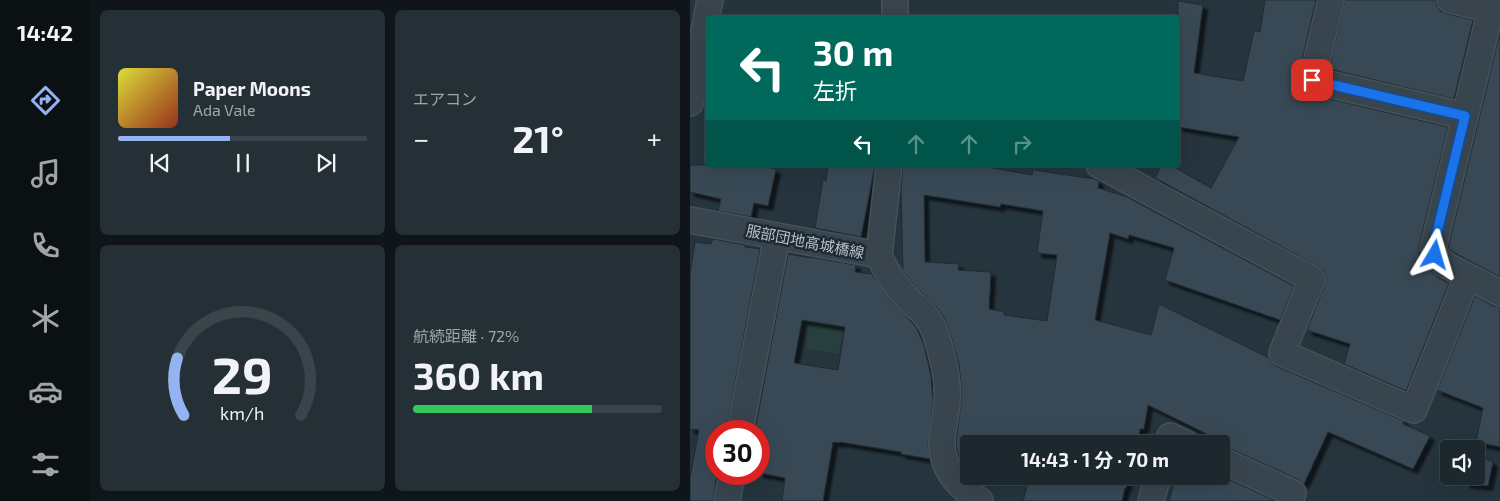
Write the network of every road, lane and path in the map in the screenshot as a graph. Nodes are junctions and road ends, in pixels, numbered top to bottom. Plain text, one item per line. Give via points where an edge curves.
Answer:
1 (710, 0) edge
2 (895, 0) edge
3 (1331, 0) edge
4 (1450, 0) edge
5 (1492, 5) edge
6 (707, 15) edge
7 (895, 15) edge
8 (705, 26) edge
9 (690, 102) edge
10 (1465, 116) junction
11 (888, 167) edge
12 (1103, 167) edge
13 (690, 220) edge
14 (777, 236) junction
15 (879, 255) junction
16 (1466, 277) junction
17 (1500, 293) edge
18 (742, 420) edge
19 (1230, 464) edge
20 (730, 485) edge
21 (1155, 485) edge
22 (727, 501) edge
23 (980, 501) edge
24 (1151, 501) edge
25 (1290, 501) edge

1 - 6 street
2 - 7 street
3 - 10 street via 1312,80
4 - 5 street
5 - 10 street
8 - 9 street
10 - 16 street via 1433,249 1438,260
11 - 15 street
12 - 16 street via 1312,279 1282,353 1414,410
13 - 14 street, 服部団地高城橋線
14 - 15 street, 服部団地高城橋線
14 - 18 street
15 - 23 street, 服部団地高城橋線 via 894,282 932,327 941,351 946,383 943,455 958,484
16 - 17 street
19 - 25 street via 1293,493
20 - 22 street
21 - 24 street

